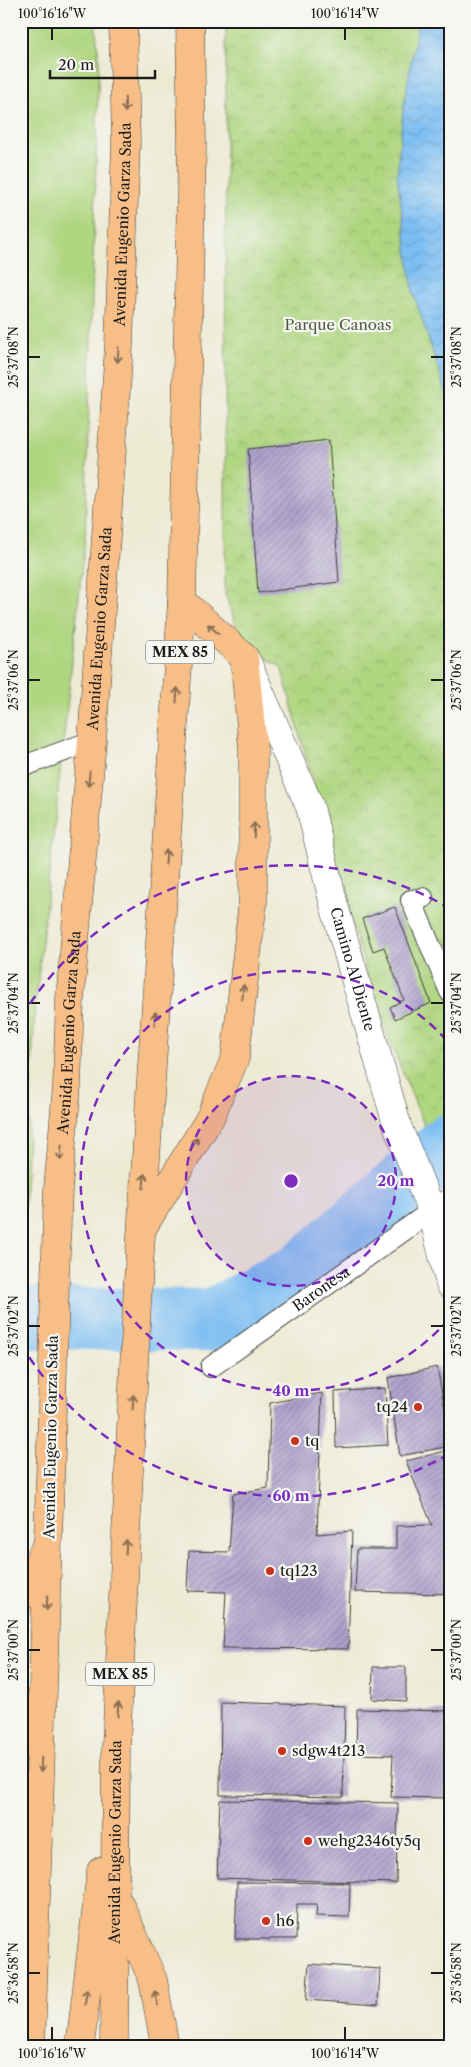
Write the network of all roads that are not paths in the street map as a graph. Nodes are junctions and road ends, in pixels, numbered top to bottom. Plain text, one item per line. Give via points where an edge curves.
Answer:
1 (123, 21) edge
2 (190, 21) edge
3 (182, 601) junction
4 (244, 657) junction
5 (92, 741) junction
6 (21, 767) edge
7 (423, 898) dead end
8 (450, 992) edge
9 (438, 1207) edge
10 (141, 1231) junction
11 (450, 1284) edge
12 (211, 1367) dead end
13 (49, 1540) junction
14 (21, 1597) edge
15 (116, 1747) junction
16 (116, 1898) junction
17 (31, 2046) edge
18 (80, 2046) edge
19 (114, 2046) edge
20 (165, 2046) edge

1 -> 5 highway, Avenida Eugenio Garza Sada via 126,141 119,346
2 - 3 highway, Avenida Eugenio Garza Sada / MEX 85 via 192,168
4 -> 3 highway
10 -> 3 highway, Avenida Eugenio Garza Sada / MEX 85
4 - 9 street, Camino Al Diente via 310,806 334,906 398,1128
10 -> 4 highway via 210,1118 235,1058 253,901 253,748
5 - 6 lane
5 -> 13 highway, Avenida Eugenio Garza Sada, bridge via 58,1189
7 - 8 lane via 410,900
9 - 11 street, Camino Al Diente
9 - 12 lane, Baronesa
15 -> 10 highway, Avenida Eugenio Garza Sada / MEX 85, bridge
13 - 14 highway
13 -> 17 highway, Avenida Eugenio Garza Sada
15 - 16 highway, Avenida Eugenio Garza Sada / MEX 85
18 -> 15 highway
16 - 19 highway, Avenida Eugenio Garza Sada / MEX 85
20 -> 16 highway via 153,1980

